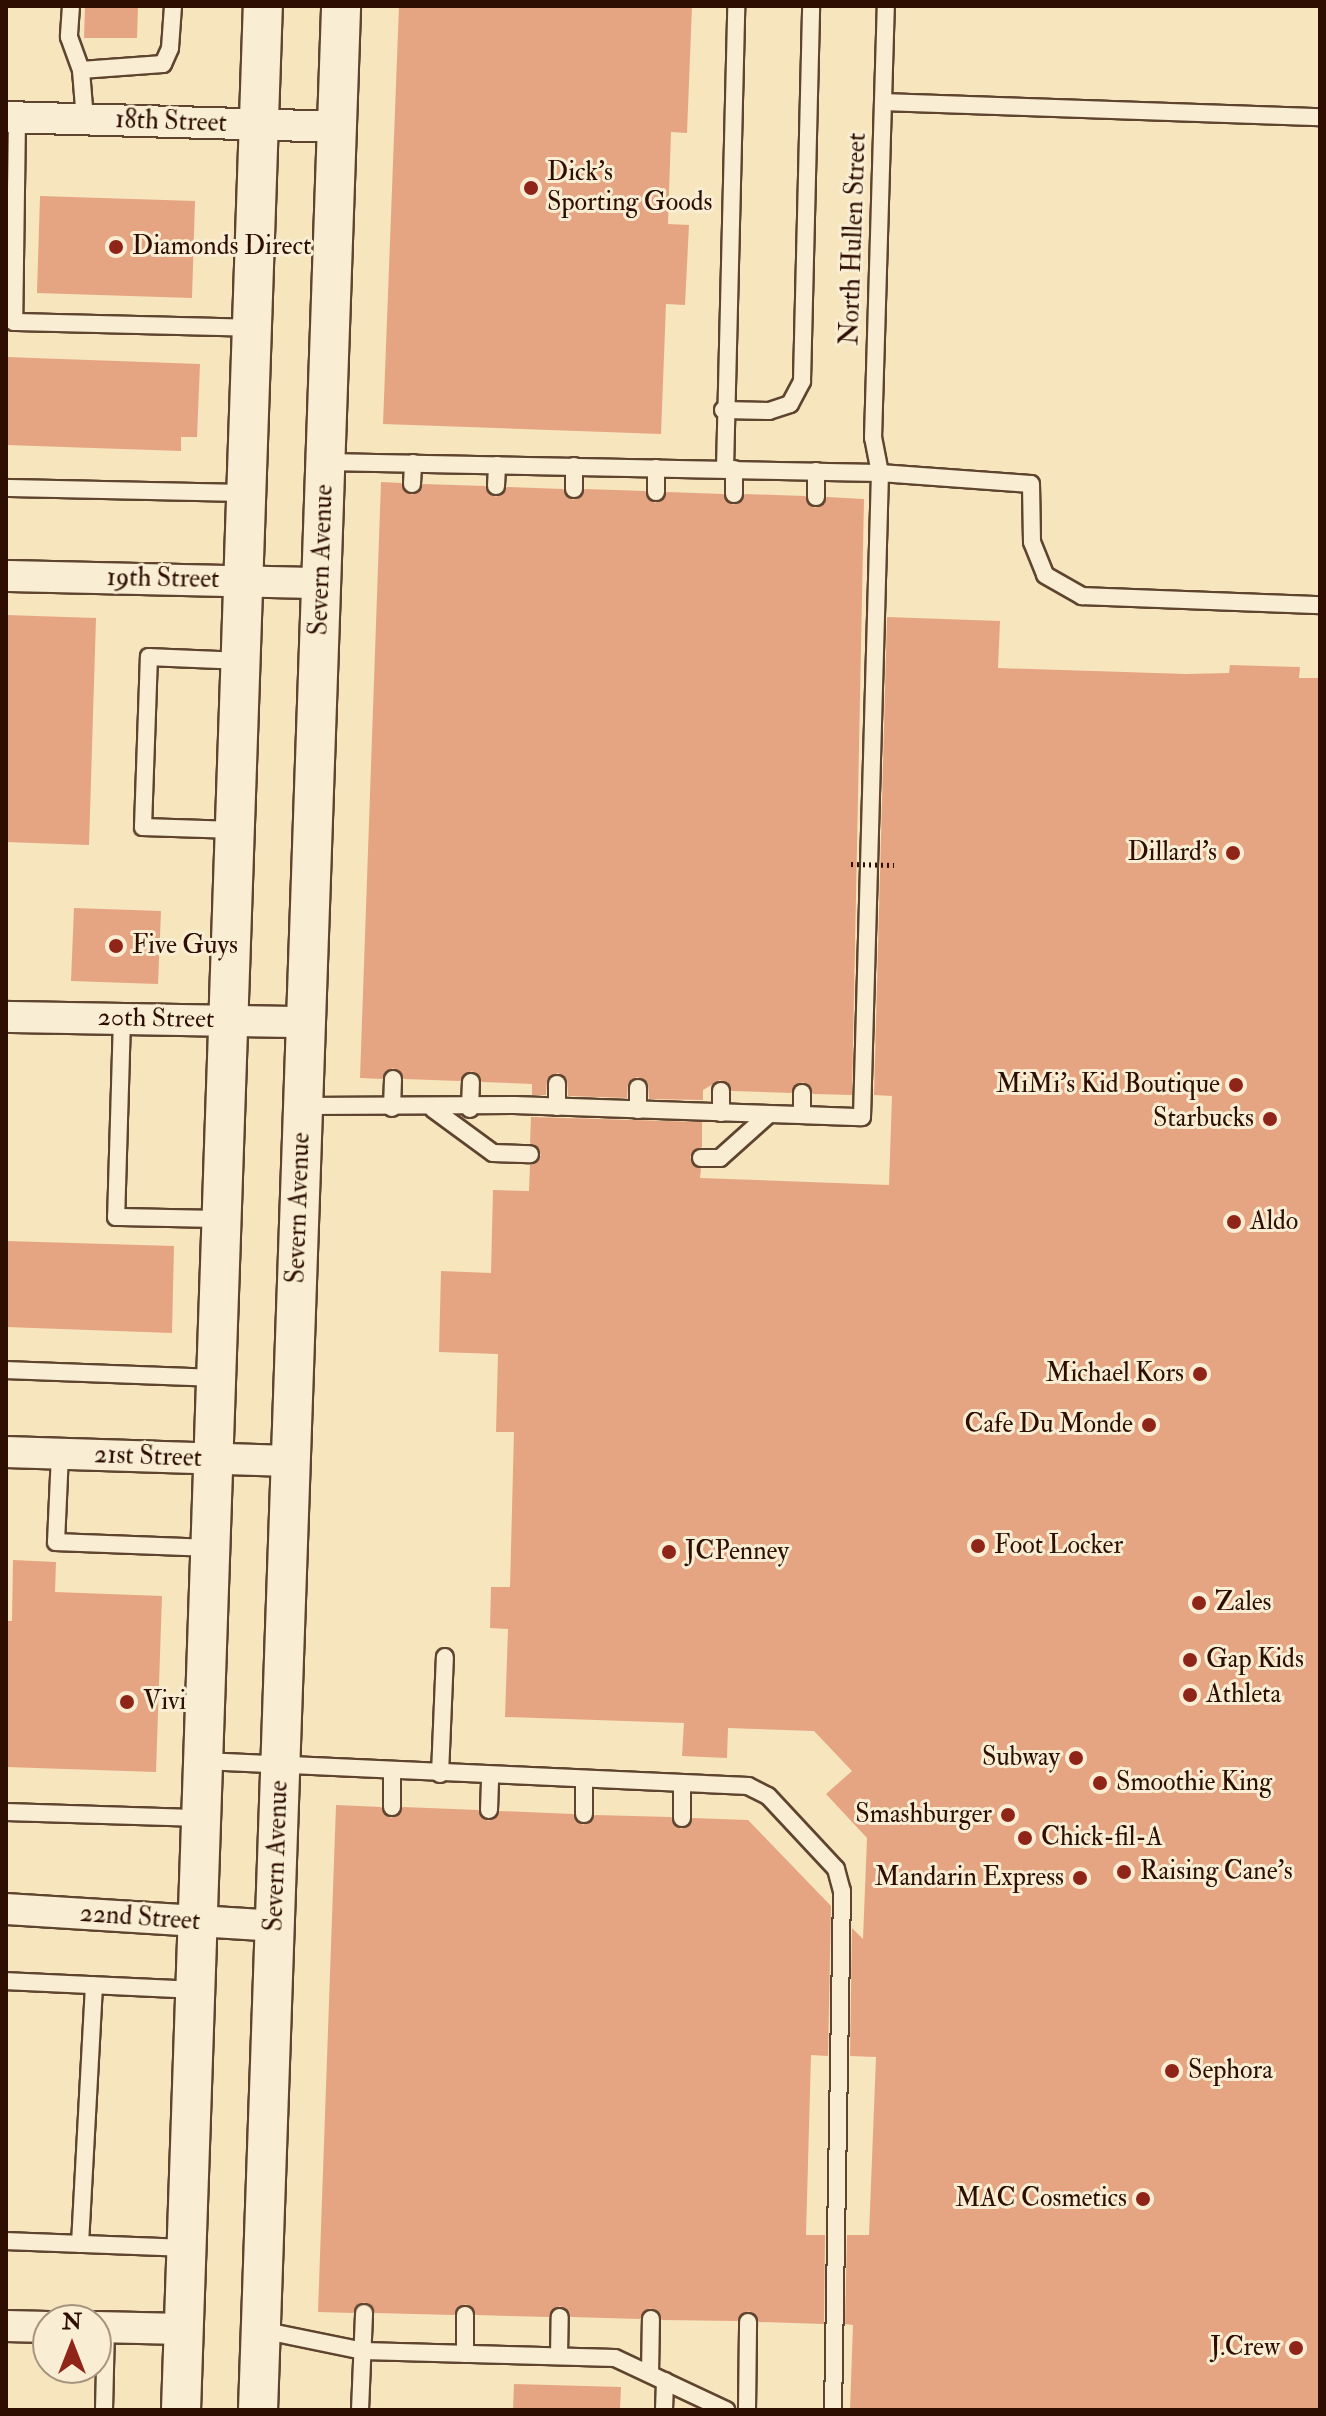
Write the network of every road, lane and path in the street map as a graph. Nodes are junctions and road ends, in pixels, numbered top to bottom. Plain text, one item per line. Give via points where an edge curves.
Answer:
1 (71, 6) edge
2 (173, 6) edge
3 (263, 6) edge
4 (341, 6) edge
5 (736, 6) edge
6 (811, 6) edge
7 (886, 6) edge
8 (81, 70) junction
9 (883, 102) junction
10 (12, 117) edge
11 (1320, 117) edge
12 (85, 120) junction
13 (260, 125) junction
14 (336, 127) junction
15 (252, 328) junction
16 (723, 410) junction
17 (326, 462) junction
18 (413, 463) junction
19 (497, 465) junction
20 (574, 466) junction
21 (656, 468) junction
22 (729, 469) junction
23 (816, 471) junction
24 (880, 473) junction
25 (412, 484) dead end
26 (496, 486) dead end
27 (6, 488) edge
28 (574, 489) dead end
29 (656, 492) dead end
30 (247, 493) junction
31 (734, 494) dead end
32 (816, 497) dead end
33 (6, 576) edge
34 (244, 581) junction
35 (320, 583) junction
36 (1320, 605) edge
37 (241, 661) junction
38 (235, 830) junction
39 (851, 864) dead end
40 (894, 865) dead end
41 (6, 1017) edge
42 (122, 1019) junction
43 (228, 1021) junction
44 (306, 1022) junction
45 (393, 1079) dead end
46 (471, 1082) dead end
47 (557, 1084) dead end
48 (638, 1088) dead end
49 (721, 1091) dead end
50 (802, 1093) dead end
51 (303, 1106) junction
52 (557, 1107) junction
53 (392, 1108) junction
54 (433, 1109) junction
55 (470, 1109) junction
56 (638, 1110) junction
57 (721, 1113) junction
58 (769, 1114) junction
59 (802, 1115) junction
60 (530, 1154) dead end
61 (701, 1158) dead end
62 (222, 1219) junction
63 (6, 1370) edge
64 (216, 1378) junction
65 (6, 1452) edge
66 (60, 1454) junction
67 (214, 1459) junction
68 (290, 1461) junction
69 (210, 1548) junction
70 (445, 1657) dead end
71 (203, 1761) junction
72 (280, 1766) junction
73 (392, 1772) junction
74 (440, 1774) junction
75 (490, 1776) junction
76 (584, 1780) junction
77 (682, 1783) junction
78 (392, 1807) dead end
79 (489, 1810) dead end
80 (6, 1812) edge
81 (584, 1814) dead end
82 (201, 1818) junction
83 (682, 1818) dead end
84 (6, 1909) edge
85 (197, 1922) junction
86 (274, 1926) junction
87 (6, 1981) edge
88 (94, 1985) junction
89 (195, 1990) junction
90 (6, 2241) edge
91 (80, 2244) junction
92 (186, 2248) junction
93 (364, 2313) dead end
94 (465, 2315) dead end
95 (560, 2317) dead end
96 (651, 2319) dead end
97 (748, 2322) dead end
98 (6, 2326) edge
99 (32, 2327) edge
100 (112, 2328) edge
101 (183, 2329) junction
102 (261, 2330) junction
103 (363, 2351) junction
104 (465, 2354) junction
105 (559, 2356) junction
106 (658, 2378) junction
107 (103, 2384) edge
108 (104, 2410) edge
109 (181, 2410) edge
110 (258, 2410) edge
111 (360, 2410) edge
112 (664, 2410) edge
113 (726, 2410) edge
114 (747, 2410) edge
115 (833, 2410) edge

1 - 8 lane via 69,37
2 - 8 lane via 170,48 163,64
3 - 13 street
4 - 14 street, Severn Avenue
5 - 16 lane
6 - 16 lane via 802,381 790,404 769,411
7 - 9 lane, North Hullen Street
8 - 12 lane
9 - 11 lane
9 - 24 lane, North Hullen Street via 873,438
10 - 12 street, 18th Street
10 - 15 lane via 14,322
12 - 13 street, 18th Street
13 - 14 street, 18th Street
13 - 15 street
14 - 17 street, Severn Avenue
15 - 30 street
16 - 22 lane
17 - 18 lane
17 - 35 street, Severn Avenue
18 - 19 lane
18 - 25 lane
19 - 20 lane
19 - 26 lane
20 - 21 lane
20 - 28 lane
21 - 22 lane
21 - 29 lane
22 - 23 lane
22 - 31 lane
23 - 24 lane
23 - 32 lane
24 - 36 lane via 1031,484 1032,542 1045,575 1082,596
24 - 59 lane, North Hullen Street via 862,1117
27 - 30 lane
30 - 34 street
33 - 34 street, 19th Street
34 - 35 street, 19th Street
34 - 37 street
35 - 44 street, Severn Avenue
37 - 38 street
37 - 38 lane via 149,657 143,827
38 - 43 street
39 - 40 path, bridge
41 - 42 street, 20th Street
42 - 43 street, 20th Street
42 - 62 lane via 116,1217
43 - 44 street, 20th Street
43 - 62 street
44 - 51 street, Severn Avenue
45 - 53 lane
46 - 55 lane
47 - 52 lane
48 - 56 lane
49 - 57 lane
50 - 59 lane
51 - 53 lane
51 - 68 street, Severn Avenue
52 - 55 lane
52 - 56 lane
53 - 54 lane
54 - 55 lane
54 - 60 lane via 493,1153
56 - 57 lane
57 - 58 lane
58 - 59 lane
58 - 61 lane via 720,1158
62 - 64 street
63 - 64 lane
64 - 67 street
65 - 66 street, 21st Street
66 - 67 street, 21st Street
66 - 69 lane via 56,1542
67 - 68 street, 21st Street
67 - 69 street
68 - 72 street, Severn Avenue
69 - 71 street
70 - 74 lane
71 - 72 lane
71 - 82 street
72 - 73 lane
72 - 86 street, Severn Avenue
73 - 74 lane
73 - 78 lane
74 - 75 lane
75 - 76 lane
75 - 79 lane
76 - 77 lane
76 - 81 lane
77 - 83 lane
77 - 115 lane via 748,1786 768,1796 836,1869 842,1891
80 - 82 lane
82 - 85 street
84 - 85 street, 22nd Street
85 - 86 street, 22nd Street
85 - 89 street
86 - 102 street, Severn Avenue
87 - 88 lane
88 - 89 lane
88 - 91 lane
89 - 92 street
90 - 91 lane
91 - 92 lane
92 - 101 street
93 - 103 lane
94 - 104 lane
95 - 105 lane
96 - 106 lane
97 - 114 lane
98 - 99 street
100 - 101 street
101 - 109 street
102 - 103 lane
102 - 110 street, Severn Avenue
103 - 104 lane
103 - 111 lane
104 - 105 lane
105 - 106 lane via 615,2358
106 - 112 lane
106 - 113 lane
107 - 108 lane

